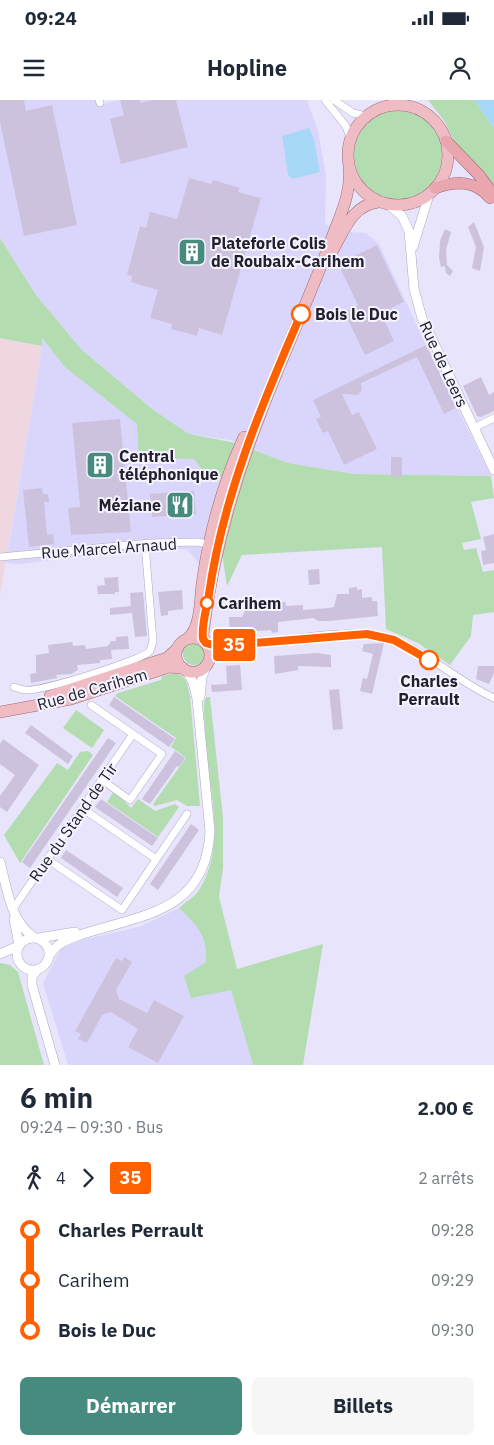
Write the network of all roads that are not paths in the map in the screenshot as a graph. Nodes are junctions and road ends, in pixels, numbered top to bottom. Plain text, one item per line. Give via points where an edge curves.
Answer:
1 (325, 100) edge
2 (334, 100) edge
3 (416, 100) edge
4 (388, 103) edge
5 (424, 112) junction
6 (366, 116) junction
7 (350, 138) junction
8 (446, 141) junction
9 (349, 167) junction
10 (432, 192) junction
11 (494, 195) edge
12 (384, 203) junction
13 (494, 203) edge
14 (412, 254) junction
15 (319, 274) junction
16 (494, 418) edge
17 (474, 428) junction
18 (494, 470) edge
19 (145, 544) junction
20 (213, 545) junction
21 (0, 557) edge
22 (188, 638) junction
23 (205, 642) junction
24 (244, 645) junction
25 (178, 648) junction
26 (208, 663) junction
27 (185, 670) junction
28 (14, 687) dead end
29 (494, 698) edge
30 (91, 705) dead end
31 (3, 710) edge
32 (199, 712) junction
33 (0, 721) edge
34 (134, 734) junction
35 (102, 780) junction
36 (82, 808) junction
37 (187, 814) dead end
38 (47, 860) junction
39 (156, 860) junction
40 (0, 862) edge
41 (13, 909) junction
42 (104, 927) junction
43 (37, 938) junction
44 (19, 946) junction
45 (0, 954) edge
46 (49, 956) junction
47 (38, 969) junction
48 (54, 1065) edge

1 - 7 street via 346,126
2 - 6 street via 353,113
3 - 5 main road
4 - 5 main road
4 - 6 main road
5 - 8 main road via 436,123
6 - 7 main road
7 - 9 main road
8 - 10 main road via 447,164 442,179
8 - 11 highway
9 - 12 main road via 360,188
9 - 15 main road via 348,194
10 - 12 main road via 410,204
10 - 13 highway via 453,183 468,184 482,190
10 - 14 street, Rue de Leers
12 - 14 street, Rue de Leers via 405,220
12 - 15 main road via 362,206 354,213
14 - 17 street, Rue de Leers via 414,288 422,318
15 - 20 main road via 238,451 221,498
16 - 17 street
17 - 18 street, Rue de Leers
19 - 20 street, Rue Marcel Arnaud via 193,542
19 - 21 street, Rue Marcel Arnaud
19 - 28 street via 153,641 150,651 137,659 52,685 25,690
20 - 22 main road via 196,626
20 - 23 main road via 203,630
22 - 23 main road
22 - 25 main road
23 - 24 street via 216,646
23 - 26 main road via 211,652
24 - 26 street via 219,652
24 - 29 street via 342,635 385,637 412,648
25 - 27 main road via 176,659
25 - 31 main road, Rue de Carihem via 167,658
26 - 27 main road via 199,671
26 - 32 street via 202,677
27 - 31 main road, Rue de Carihem via 169,667 71,699
27 - 32 street via 196,689
30 - 34 street
31 - 33 main road
32 - 42 street via 210,831 203,866 188,890 165,908
34 - 35 street, Rue du Stand de Tir
34 - 35 street via 162,754 130,800
35 - 36 street, Rue du Stand de Tir
36 - 38 street, Rue du Stand de Tir
36 - 39 street
37 - 39 street
38 - 39 street via 122,910
38 - 41 street, Rue du Stand de Tir
40 - 41 street, Rue du Stand de Tir
41 - 43 street, Rue du Stand de Tir via 23,929
41 - 44 street, Rue du Stand de Tir
42 - 43 street
42 - 46 street via 63,941
43 - 44 street via 26,939
43 - 46 street via 48,946
44 - 45 street
44 - 47 street via 16,954 20,963 28,969
46 - 47 street via 46,964
47 - 48 street via 32,977 32,985

